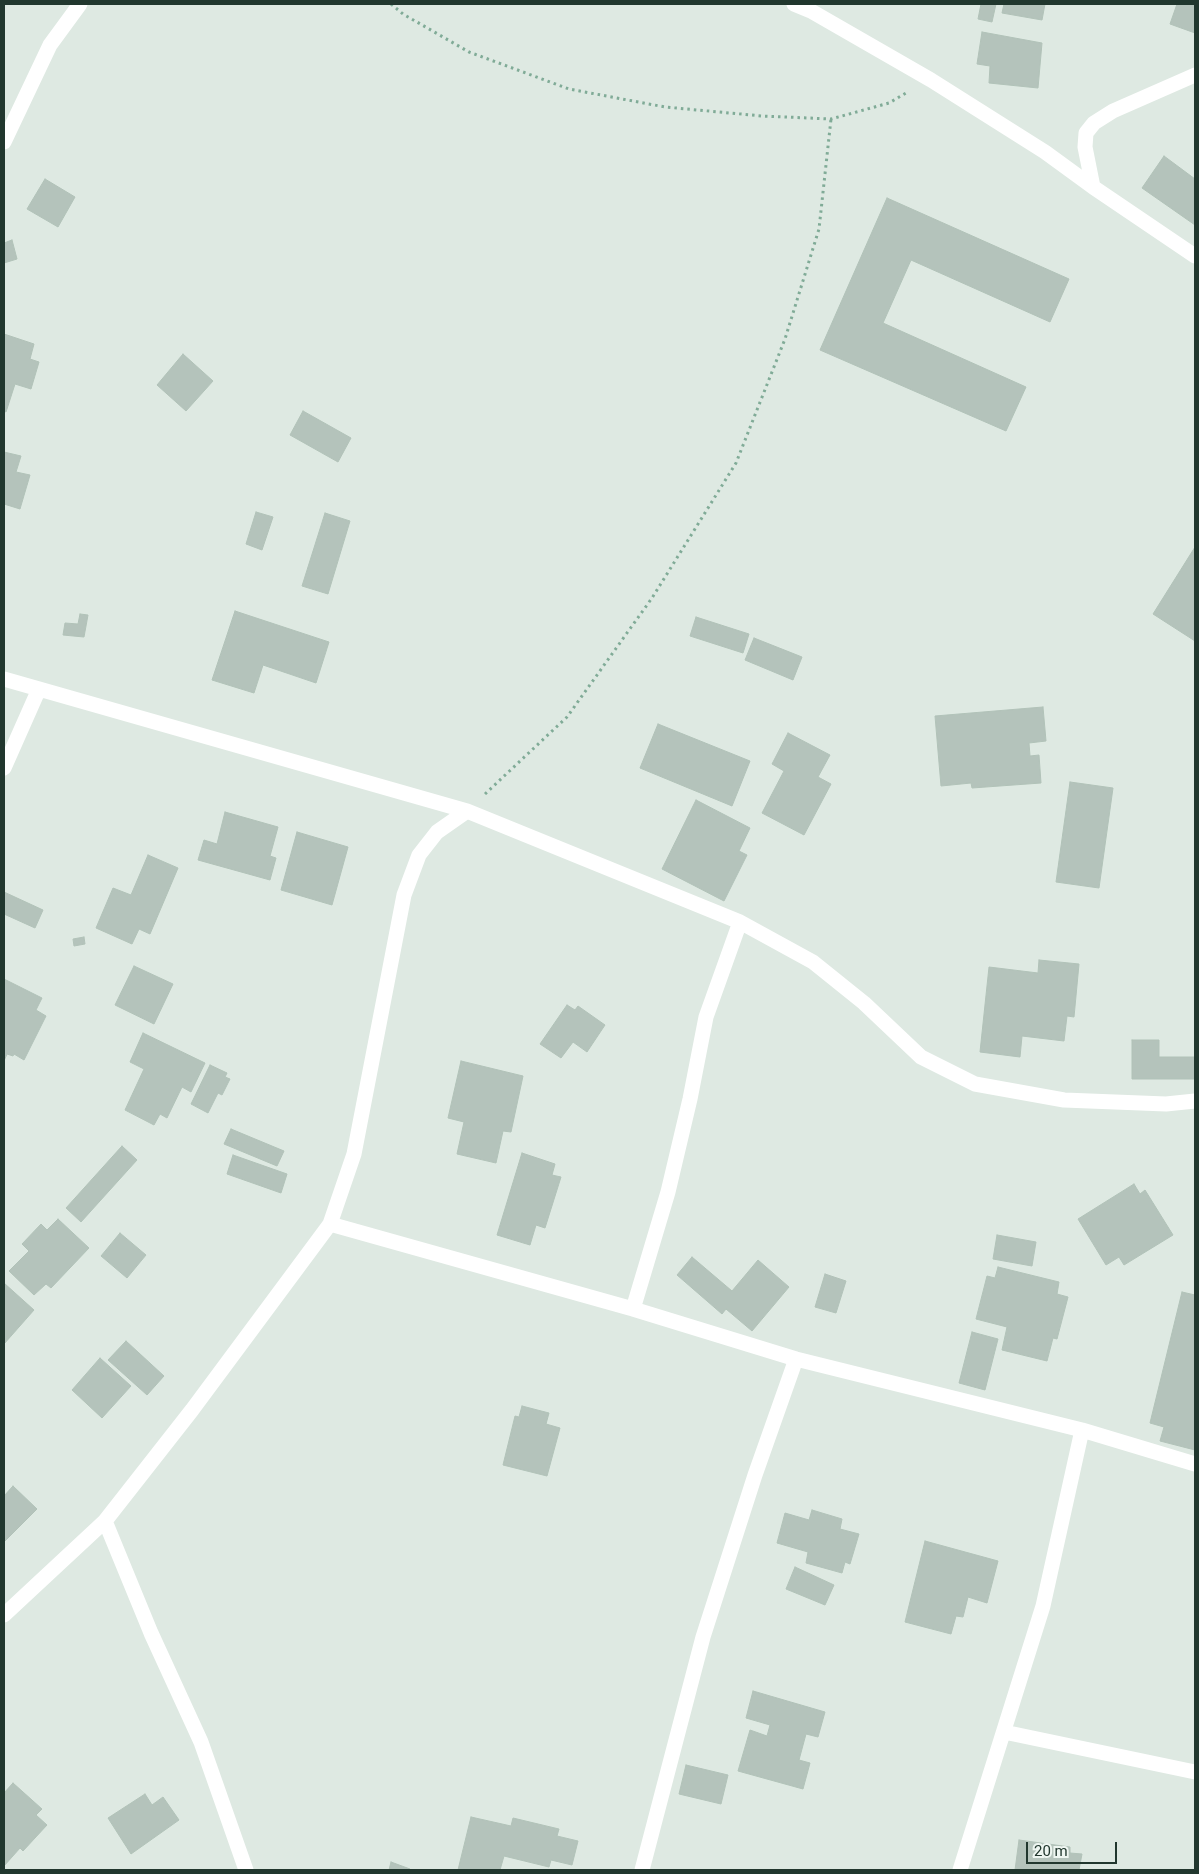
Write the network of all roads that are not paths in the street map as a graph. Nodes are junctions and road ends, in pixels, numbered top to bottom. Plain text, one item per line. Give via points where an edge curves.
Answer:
1 (80, 4) edge
2 (794, 4) edge
3 (1195, 75) edge
4 (4, 142) edge
5 (1093, 187) junction
6 (1195, 256) edge
7 (4, 680) edge
8 (39, 689) junction
9 (4, 768) edge
10 (468, 811) junction
11 (740, 922) junction
12 (1195, 1101) edge
13 (330, 1224) junction
14 (633, 1309) junction
15 (796, 1359) junction
16 (1082, 1430) junction
17 (1195, 1464) edge
18 (105, 1521) junction
19 (4, 1615) edge
20 (1004, 1732) junction
21 (1195, 1772) edge
22 (246, 1870) edge
23 (642, 1870) edge
24 (960, 1870) edge

1 - 4 street via 50,45
2 - 5 street via 931,80 1045,152
3 - 5 street via 1094,123 1086,133 1085,147
5 - 6 street
7 - 8 street
8 - 9 street
8 - 10 street
10 - 11 street
10 - 13 street via 437,832 419,855 404,895 354,1154
11 - 12 street via 813,962 864,1003 921,1056 975,1084 1064,1100 1166,1104
11 - 14 street via 706,1017 668,1192
13 - 14 street
13 - 18 street
14 - 15 street
15 - 16 street
15 - 23 street via 703,1638
16 - 17 street
16 - 20 street via 1043,1606
18 - 19 street
18 - 22 street via 201,1742
20 - 21 street
20 - 24 street

